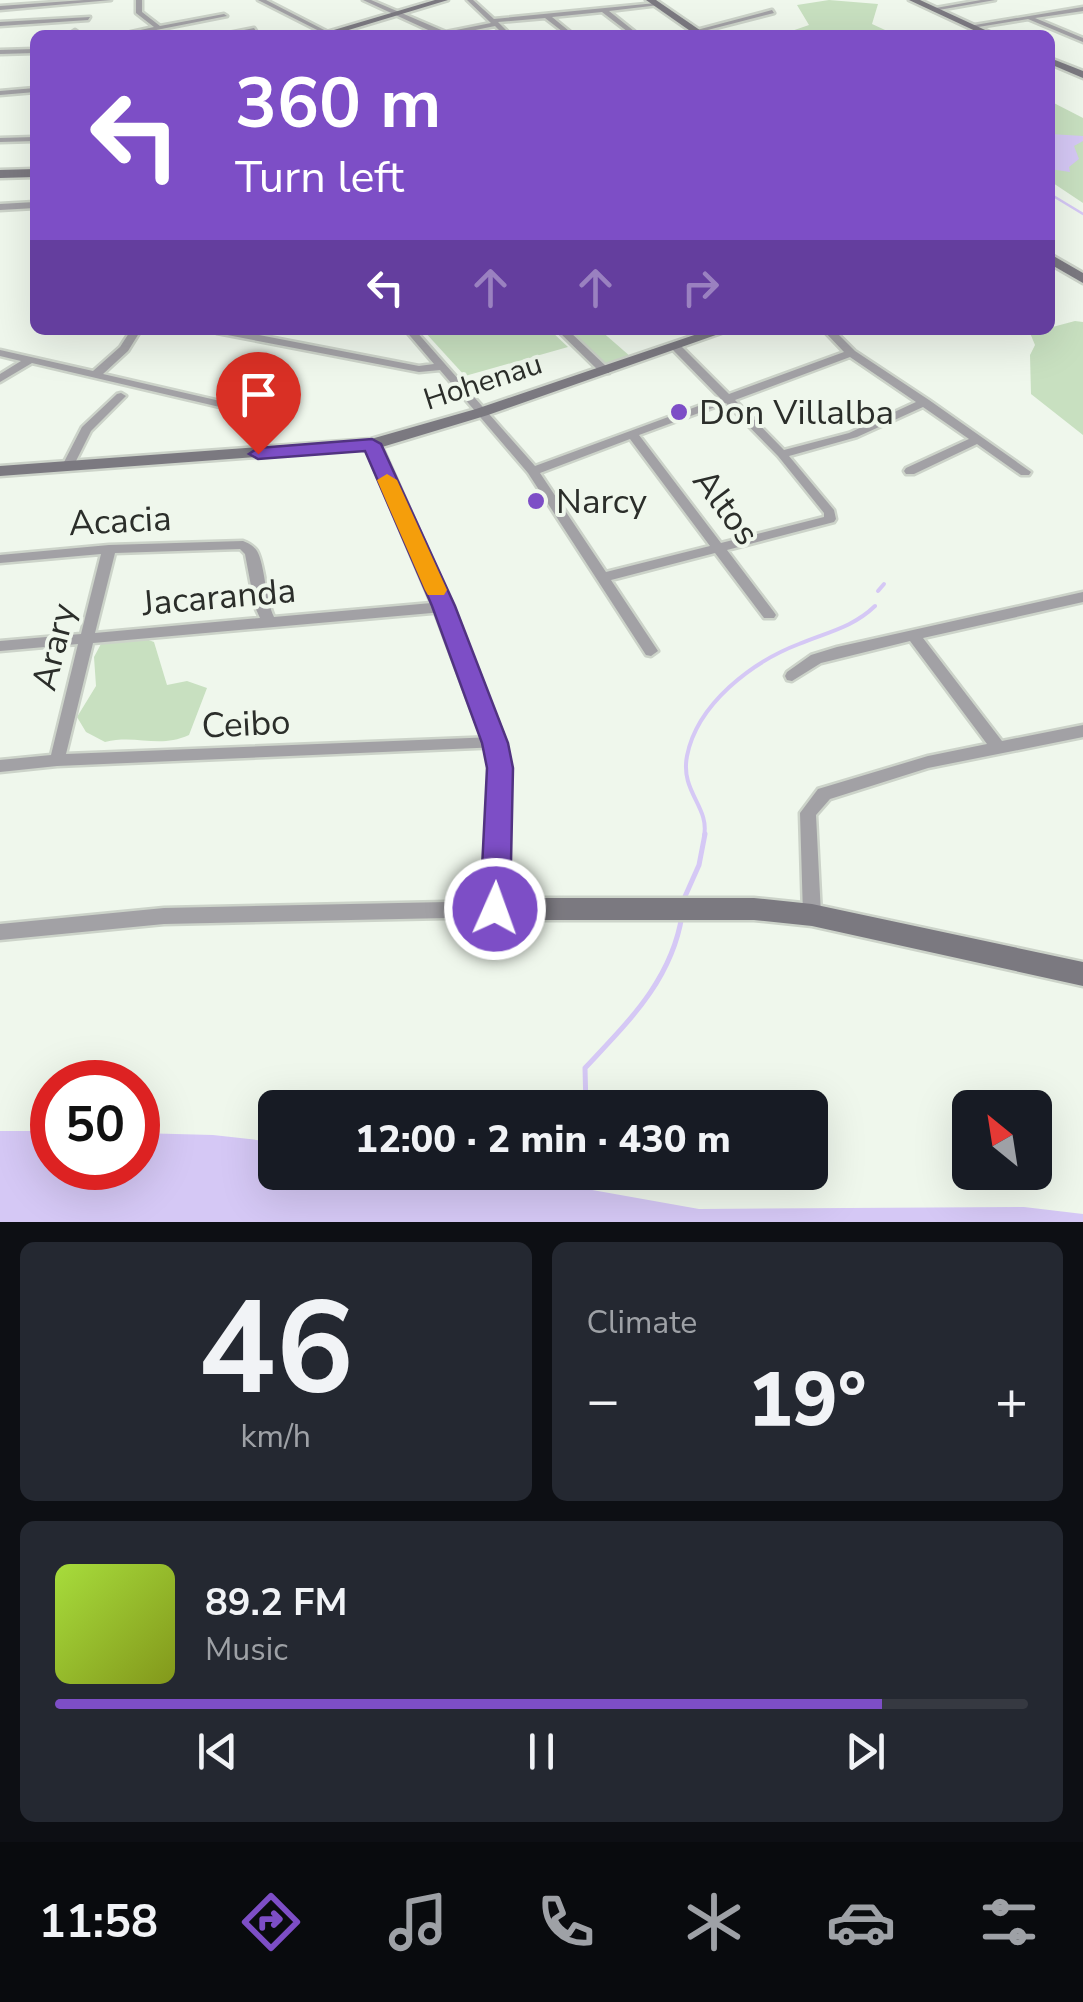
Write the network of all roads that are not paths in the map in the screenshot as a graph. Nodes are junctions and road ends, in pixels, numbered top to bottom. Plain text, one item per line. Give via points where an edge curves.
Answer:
1 (108, 0) edge
2 (139, 0) edge
3 (261, 0) edge
4 (366, 0) edge
5 (444, 0) edge
6 (470, 0) edge
7 (913, 0) edge
8 (992, 0) edge
9 (653, 2) edge
10 (1062, 5) dead end
11 (0, 8) edge
12 (933, 9) junction
13 (602, 10) junction
14 (1080, 10) edge
15 (772, 12) dead end
16 (397, 13) junction
17 (224, 16) dead end
18 (546, 16) junction
19 (88, 18) dead end
20 (1029, 18) junction
21 (494, 23) junction
22 (0, 24) edge
23 (181, 25) junction
24 (972, 26) junction
25 (159, 28) junction
26 (148, 30) edge
27 (189, 30) edge
28 (317, 30) edge
29 (338, 30) edge
30 (433, 30) edge
31 (465, 30) edge
32 (502, 30) edge
33 (564, 30) edge
34 (629, 30) edge
35 (695, 30) edge
36 (709, 30) edge
37 (981, 30) edge
38 (1083, 30) edge
39 (1066, 32) junction
40 (1083, 40) edge
41 (30, 51) edge
42 (0, 52) edge
43 (1055, 63) edge
44 (1083, 75) edge
45 (30, 90) edge
46 (0, 93) edge
47 (30, 139) edge
48 (0, 140) edge
49 (30, 172) edge
50 (0, 174) edge
51 (30, 205) edge
52 (0, 207) edge
53 (1055, 261) edge
54 (1083, 279) edge
55 (133, 335) edge
56 (242, 335) edge
57 (301, 335) edge
58 (414, 335) edge
59 (567, 335) edge
60 (710, 335) edge
61 (833, 335) edge
62 (677, 348) junction
63 (311, 349) junction
64 (0, 352) edge
65 (850, 353) junction
66 (30, 360) junction
67 (442, 367) junction
68 (604, 372) junction
69 (95, 375) junction
70 (0, 379) edge
71 (121, 396) dead end
72 (731, 400) junction
73 (925, 402) junction
74 (482, 412) junction
75 (634, 436) junction
76 (978, 440) junction
77 (372, 444) junction
78 (258, 454) junction
79 (782, 454) junction
80 (68, 466) junction
81 (0, 471) edge
82 (534, 471) junction
83 (910, 471) dead end
84 (1025, 472) dead end
85 (719, 548) junction
86 (109, 549) junction
87 (0, 560) edge
88 (605, 578) junction
89 (1083, 597) edge
90 (443, 606) junction
91 (769, 615) dead end
92 (269, 622) junction
93 (913, 634) junction
94 (87, 638) junction
95 (0, 646) edge
96 (652, 651) dead end
97 (792, 676) dead end
98 (1083, 731) edge
99 (495, 743) junction
100 (998, 747) junction
101 (57, 760) junction
102 (0, 766) edge
103 (495, 909) junction
104 (812, 915) junction
105 (0, 932) edge
106 (1083, 974) edge

1 - 11 street
2 - 25 street via 139,14
3 - 28 street
4 - 16 street
5 - 16 street
6 - 21 street
7 - 12 street
8 - 12 street
9 - 13 street
9 - 35 street
10 - 14 street
12 - 24 street
13 - 18 street
13 - 34 street
14 - 20 street
15 - 36 street
16 - 29 street
16 - 30 street
17 - 23 street
18 - 21 street
18 - 33 street
19 - 22 street
20 - 24 street
20 - 39 street
21 - 31 street
21 - 32 street
23 - 25 street
23 - 27 street
24 - 37 street
25 - 26 street
38 - 39 street
39 - 40 street
41 - 42 street
43 - 44 street
45 - 46 street
47 - 48 street
49 - 50 street
51 - 52 street
53 - 54 street
55 - 69 street
56 - 63 street
57 - 63 street
58 - 67 street
59 - 68 street
60 - 62 street, Hohenau
61 - 65 street
62 - 68 street, Hohenau
62 - 72 street
63 - 67 street via 419,369
64 - 66 street
65 - 72 street
65 - 73 street
66 - 69 street
66 - 70 street
67 - 74 street
68 - 74 street, Hohenau
69 - 78 street via 265,415
71 - 80 street via 86,430
72 - 75 street
72 - 79 street
73 - 76 street
73 - 79 street via 853,435
74 - 77 street, Hohenau
74 - 82 street
75 - 82 street
75 - 85 street, Altos
76 - 83 street
76 - 84 street
77 - 78 street, Hohenau
77 - 90 street
78 - 80 street, Hohenau
79 - 85 street via 830,513 827,522
80 - 81 street, Hohenau
82 - 88 street
85 - 88 street
85 - 91 street, Altos
86 - 87 street, Acacia
86 - 92 street, Acacia via 243,546 251,552
86 - 94 street, Arary
88 - 96 street
89 - 93 street
90 - 92 street, Jacaranda
90 - 99 street
92 - 94 street, Jacaranda
93 - 97 street via 826,656
93 - 100 street
94 - 95 street, Jacaranda
94 - 101 street, Arary
98 - 100 street
99 - 101 street, Ceibo
99 - 103 street
100 - 104 street via 818,798 808,813
101 - 102 street, Ceibo
103 - 104 street
103 - 105 street via 164,916
104 - 106 street

